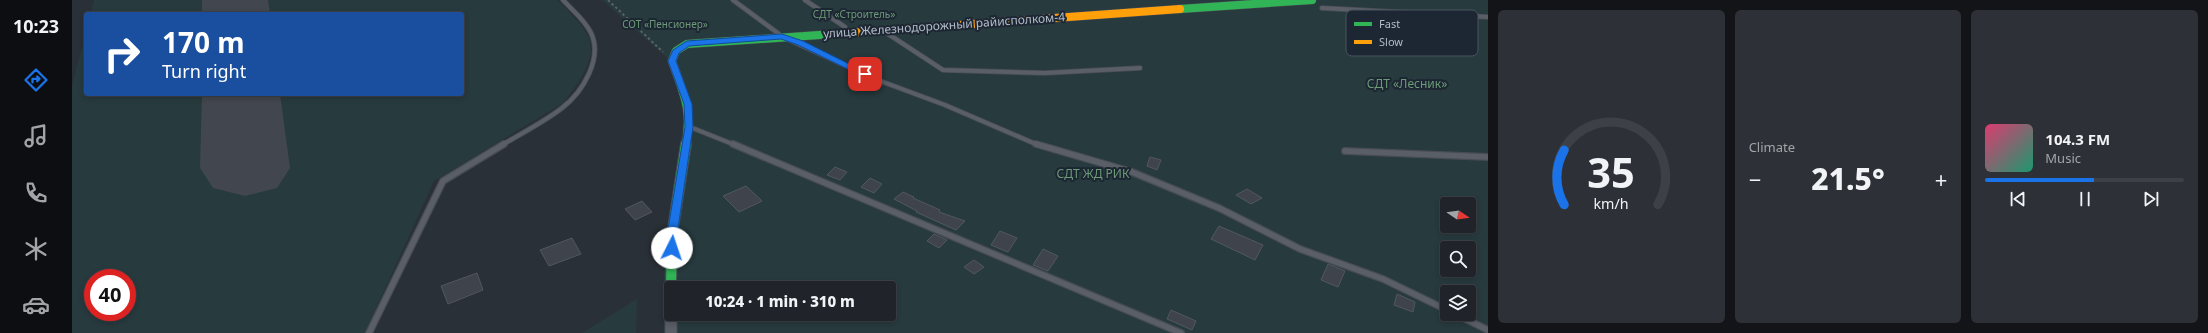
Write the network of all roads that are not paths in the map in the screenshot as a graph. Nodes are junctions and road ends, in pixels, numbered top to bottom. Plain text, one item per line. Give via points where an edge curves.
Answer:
1 (563, 0) edge
2 (733, 0) edge
3 (805, 0) edge
4 (1312, 0) edge
5 (1322, 8) dead end
6 (1359, 10) edge
7 (1478, 16) edge
8 (1488, 17) edge
9 (882, 29) junction
10 (843, 32) junction
11 (780, 35) junction
12 (1140, 68) dead end
13 (689, 127) junction
14 (1345, 151) dead end
15 (1488, 157) edge
16 (671, 281) edge
17 (1440, 307) edge
18 (671, 321) edge
19 (1469, 321) edge
20 (1488, 330) edge
21 (369, 333) edge
22 (671, 333) edge
23 (1181, 333) edge

1 - 21 lane via 591,32 596,45 593,61 579,90 562,108 443,180
2 - 11 lane
3 - 10 lane via 845,27
4 - 9 street, улица Железнодорожный райисполком-4
5 - 6 lane
7 - 8 lane
9 - 10 street, улица Железнодорожный райисполком-4
9 - 12 lane via 943,70 1045,73
10 - 11 street, улица Железнодорожный райисполком-4
11 - 13 street, улица Железнодорожный райисполком-4 via 687,44 676,51 672,61 688,104
11 - 17 lane via 875,78 1039,145 1132,172 1205,202 1300,249 1383,279
13 - 16 street via 672,235
13 - 23 lane
14 - 15 lane
18 - 22 street
19 - 20 lane

